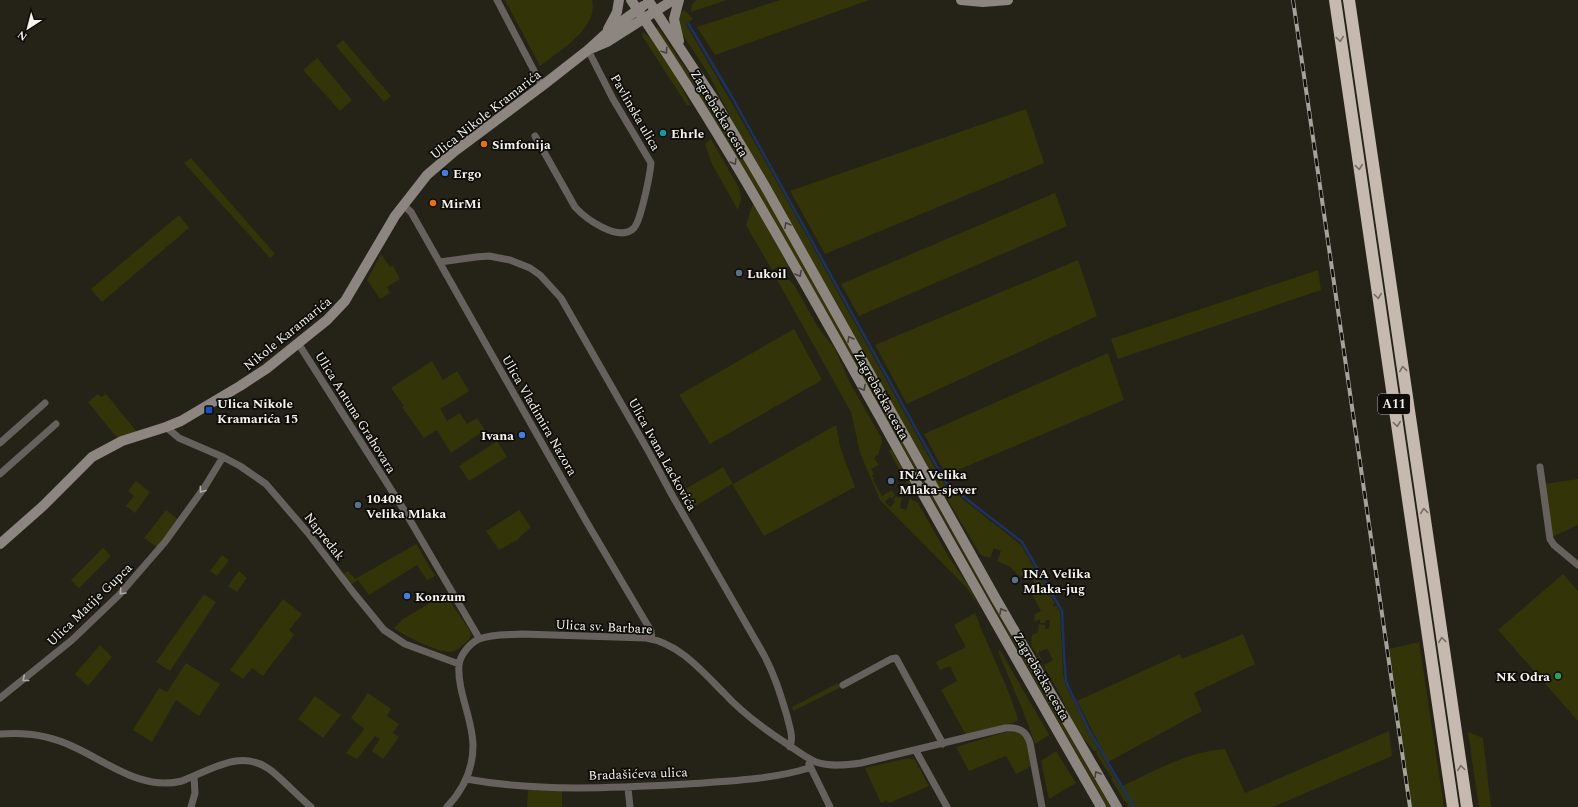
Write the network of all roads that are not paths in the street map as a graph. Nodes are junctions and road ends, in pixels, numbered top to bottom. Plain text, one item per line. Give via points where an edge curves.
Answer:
1 (497, 0) edge
2 (619, 0) edge
3 (631, 0) edge
4 (673, 0) edge
5 (679, 0) edge
6 (961, 0) edge
7 (1008, 0) edge
8 (1335, 0) edge
9 (1349, 0) edge
10 (650, 1) edge
11 (638, 10) junction
12 (656, 11) junction
13 (644, 19) junction
14 (605, 34) junction
15 (680, 47) junction
16 (588, 50) junction
17 (542, 86) junction
18 (535, 136) dead end
19 (403, 205) junction
20 (440, 262) junction
21 (298, 342) junction
22 (45, 402) dead end
23 (56, 424) dead end
24 (166, 427) junction
25 (0, 443) edge
26 (223, 457) junction
27 (1540, 466) dead end
28 (0, 474) edge
29 (0, 544) edge
30 (1578, 566) edge
31 (479, 638) junction
32 (652, 639) junction
33 (459, 664) junction
34 (843, 685) dead end
35 (0, 698) edge
36 (0, 734) edge
37 (943, 744) junction
38 (790, 746) junction
39 (916, 751) junction
40 (809, 758) junction
41 (809, 768) junction
42 (194, 776) junction
43 (466, 779) junction
44 (628, 788) junction
45 (191, 807) edge
46 (311, 807) edge
47 (447, 807) edge
48 (630, 807) edge
49 (830, 807) edge
50 (947, 807) edge
51 (1042, 807) edge
52 (1101, 807) edge
53 (1117, 807) edge
54 (1453, 807) edge
55 (1467, 807) edge

1 - 17 street
2 - 14 main road via 614,18
3 - 11 main road, Zagrebačka cesta
4 - 12 main road, Ulica Nikole Kramarića
5 - 15 main road via 674,18
6 - 7 main road
8 -> 54 highway, A11
55 -> 9 highway, A11
10 - 11 main road, Ulica Nikole Kramarića
10 - 12 main road, Zagrebačka cesta
11 - 13 main road, Zagrebačka cesta
11 - 14 main road, Ulica Nikole Kramarića
12 - 13 main road, Ulica Nikole Kramarića
12 - 15 main road, Zagrebačka cesta
13 - 16 main road, Ulica Nikole Kramarića via 607,42
13 -> 52 main road, Zagrebačka cesta via 752,191
14 - 16 main road, Ulica Nikole Kramarića
53 -> 15 main road, Zagrebačka cesta via 996,599 766,188
16 - 17 main road, Ulica Nikole Kramarića
16 - 18 street, Pavlinska ulica via 613,99 651,163 639,218 634,228 627,233 618,232 596,224 582,215 575,208
17 - 19 main road, Ulica Nikole Kramarića via 454,151 427,175
19 - 20 street, Ulica Vladimira Nazora via 411,212
19 - 21 main road, Nikole Karamarića via 345,301 334,314
20 - 32 street, Ulica Vladimira Nazora via 651,631
20 - 38 street, Ulica Ivana Lackovića via 490,256 510,260 540,275 561,298 774,674 792,735
21 - 24 main road, Nikole Karamarića via 253,378
21 - 31 street, Ulica Antuna Grahovara via 404,510
22 - 25 street
23 - 28 street
24 - 26 street, Napredak via 179,438
24 - 29 main road, Nikole Karamarića via 122,442 92,457
26 - 33 street, Napredak via 251,473 275,493 384,630 405,644
26 -> 35 street, Ulica Matije Gupca via 169,536 120,595 72,640
27 - 30 street via 1550,538 1554,545
31 - 32 street, Ulica sv. Barbare via 522,634
31 - 33 street via 466,649
32 - 38 street, Ulica sv. Barbare via 685,655 745,715
33 - 43 street via 473,746
34 - 37 street via 896,658
36 - 42 street via 22,734 57,740 141,780 173,783
37 - 39 street, Ulica sv. Barbare
37 - 51 street, Ulica sv. Barbare via 1005,728 1022,730 1030,742
38 - 40 street, Ulica sv. Barbare
39 - 40 street, Ulica sv. Barbare via 850,765 823,764
39 - 50 street
40 - 41 street
41 - 44 street, Bradašićeva ulica via 758,778
41 - 49 street
42 - 45 street via 195,793
42 - 46 street via 238,760 257,761 272,771
43 - 44 street, Bradašićeva ulica via 534,786
43 - 47 street via 460,792
44 - 48 street

